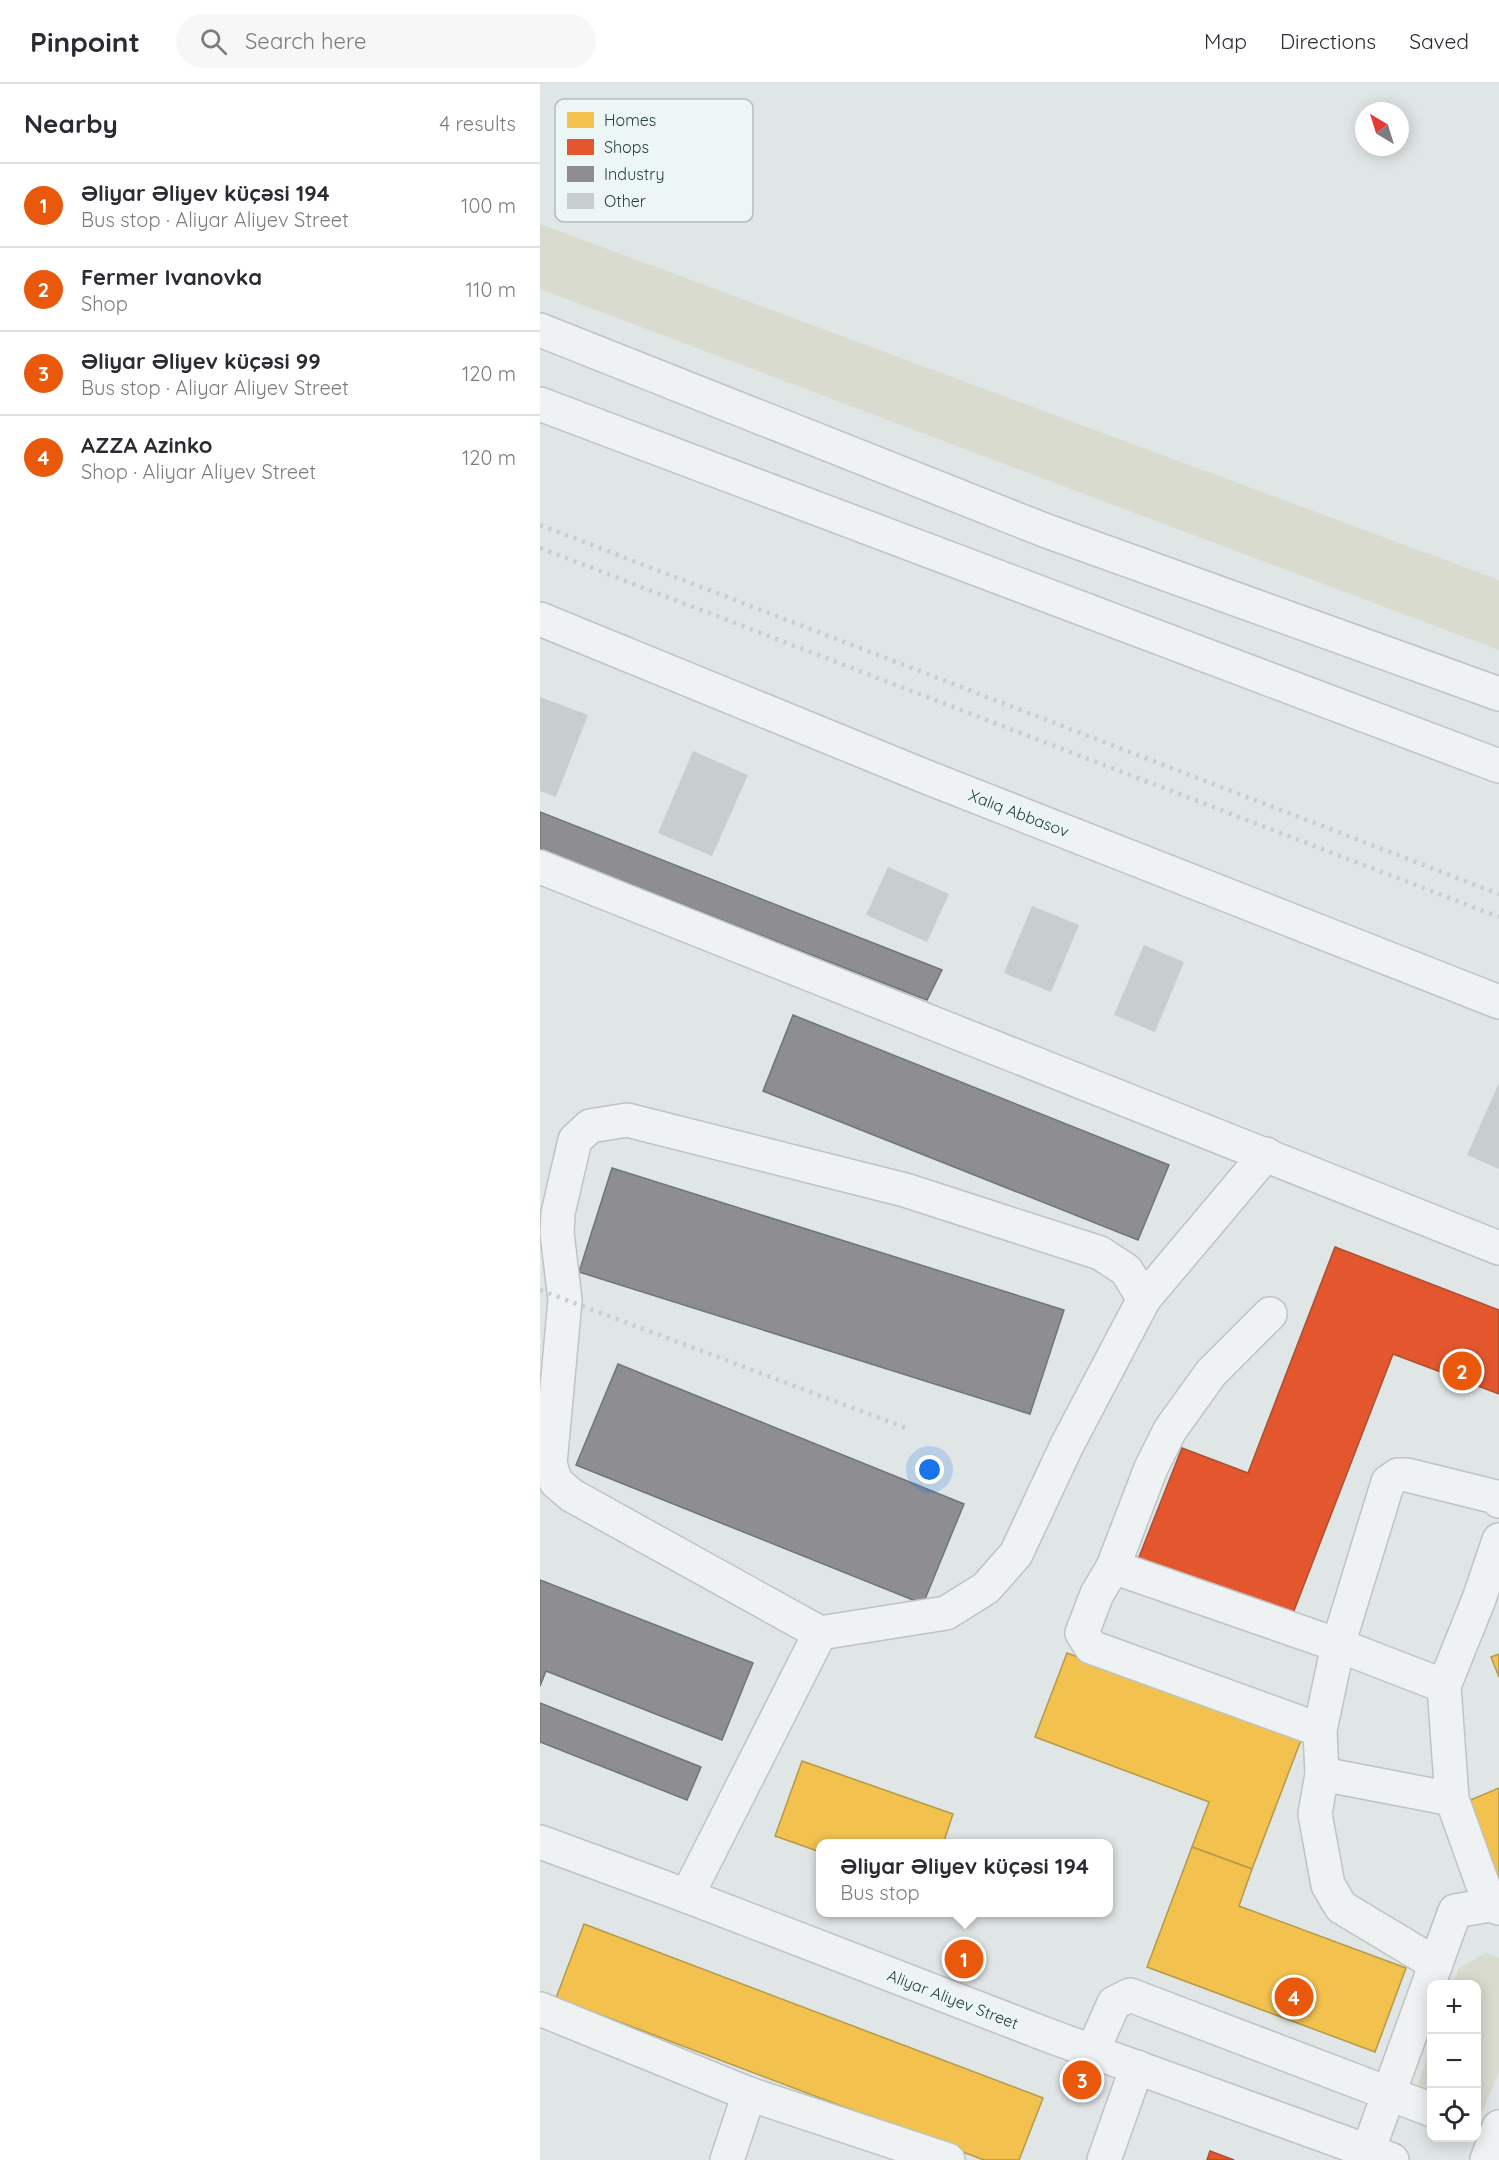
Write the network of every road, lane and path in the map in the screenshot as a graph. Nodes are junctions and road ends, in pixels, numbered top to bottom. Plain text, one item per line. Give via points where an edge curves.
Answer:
1 (540, 330) edge
2 (540, 404) edge
3 (540, 619) edge
4 (1499, 694) edge
5 (1499, 766) edge
6 (540, 867) edge
7 (1499, 1002) edge
8 (1266, 1154) junction
9 (1499, 1248) edge
10 (1144, 1299) junction
11 (1270, 1314) dead end
12 (1499, 1501) edge
13 (1499, 1540) edge
14 (1113, 1567) junction
15 (1489, 1596) edge
16 (820, 1634) junction
17 (1338, 1645) junction
18 (1444, 1686) junction
19 (1320, 1730) junction
20 (1322, 1774) junction
21 (1452, 1799) junction
22 (543, 1852) edge
23 (687, 1896) junction
24 (1494, 1907) edge
25 (1436, 1964) junction
26 (540, 2009) edge
27 (1094, 2050) junction
28 (1137, 2067) junction
29 (1389, 2092) junction
30 (749, 2094) junction
31 (1427, 2108) edge
32 (1380, 2155) edge
33 (727, 2160) edge
34 (948, 2160) edge
35 (1104, 2160) edge

1 - 4 street via 1044,530
2 - 5 street
3 - 7 street, Xalıq Abbasov
6 - 8 street
8 - 9 street
8 - 10 street
10 - 16 street via 1067,1445 1016,1554 986,1588 946,1613
10 - 16 street via 1126,1270 1100,1253 905,1190 627,1120 590,1126 575,1140 558,1213 565,1300 550,1464 556,1482 571,1495
11 - 14 street via 1211,1373 1170,1430 1151,1467
12 - 17 street via 1496,1497 1407,1475 1398,1475 1388,1482
13 - 15 street
14 - 17 street
14 - 19 street via 1097,1594 1082,1634 1091,1647
15 - 18 street
16 - 23 street
17 - 18 street
17 - 19 street
18 - 21 street
19 - 20 street
20 - 21 street
20 - 25 street via 1316,1824 1328,1885 1341,1907
21 - 24 street
22 - 23 street, Aliyar Aliyev Street
23 - 27 street, Aliyar Aliyev Street
24 - 25 street via 1455,1911
25 - 29 street
26 - 30 street
27 - 28 street, Aliyar Aliyev Street
27 - 29 street via 1114,2003 1130,1995
28 - 32 street, Aliyar Aliyev Street
28 - 35 street
29 - 31 street
29 - 32 street
30 - 33 street
30 - 34 street

